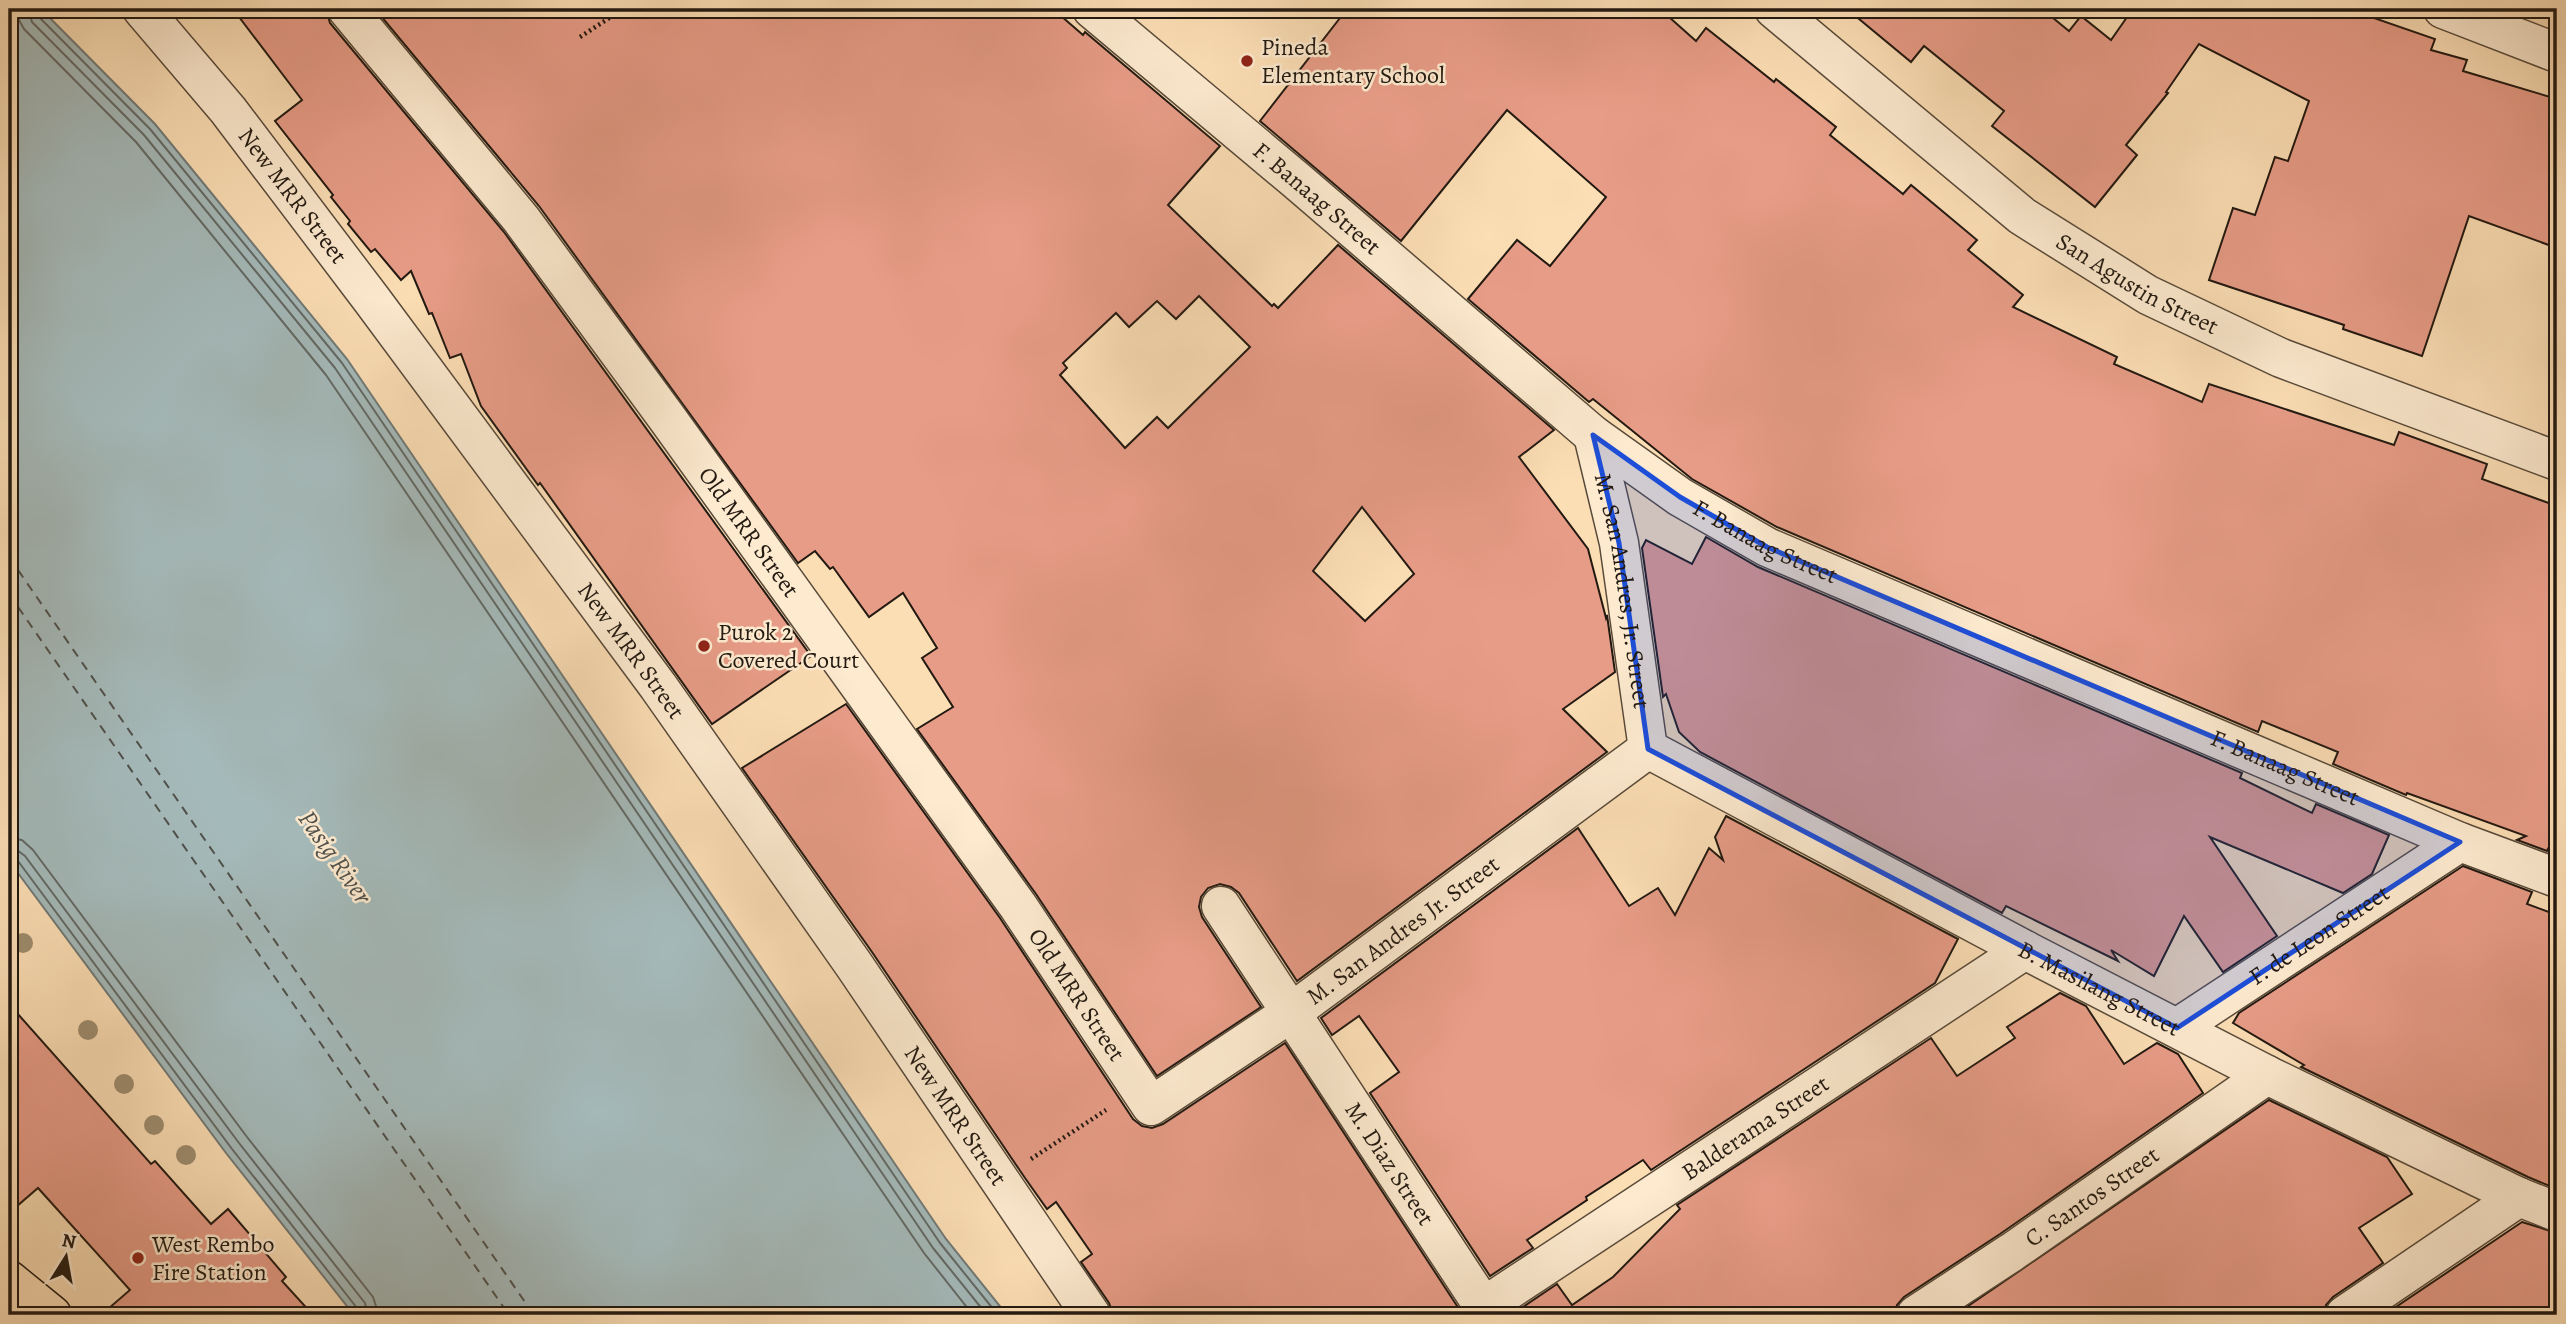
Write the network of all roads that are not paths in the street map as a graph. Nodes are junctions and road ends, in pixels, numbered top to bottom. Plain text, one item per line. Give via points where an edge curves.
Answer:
1 (142, 9) edge
2 (347, 9) edge
3 (1092, 9) edge
4 (1774, 9) edge
5 (2443, 9) edge
6 (2557, 53) edge
7 (1594, 435) junction
8 (2557, 461) edge
9 (1648, 749) junction
10 (2460, 842) junction
11 (2557, 878) edge
12 (1221, 906) dead end
13 (2025, 950) junction
14 (1292, 1013) junction
15 (2177, 1028) junction
16 (2267, 1075) junction
17 (1145, 1097) joint
18 (2519, 1197) junction
19 (2557, 1212) edge
20 (9, 1280) edge
21 (1486, 1311) edge
22 (52, 1315) edge
23 (1091, 1315) edge
24 (1916, 1315) edge
25 (2345, 1315) edge

1 - 23 street, New MRR Street via 228,110 658,686
2 - 17 street, Old MRR Street via 521,219 659,407 1018,906
3 - 7 street, F. Banaag Street
4 - 8 street, San Agustin Street via 2022,216 2148,295 2281,358
5 - 6 street
7 - 9 street, M. San Andres, Jr. Street via 1619,543
7 - 10 street, F. Banaag Street via 1680,497 1768,547
9 - 13 street, B. Masilang Street
9 - 14 street, M. San Andres Jr. Street
10 - 11 street, F. Banaag Street
10 - 15 street, F. de Leon Street
12 - 14 street, M. Diaz Street
13 - 15 street, B. Masilang Street
13 - 21 street, Balderama Street
14 - 17 street, M. San Andres Jr. Street
14 - 21 street, M. Diaz Street
15 - 16 street, B. Masilang Street
16 - 18 street, B. Masilang Street
16 - 24 street, C. Santos Street
18 - 19 street, B. Masilang Street
18 - 25 street
20 - 22 main road

